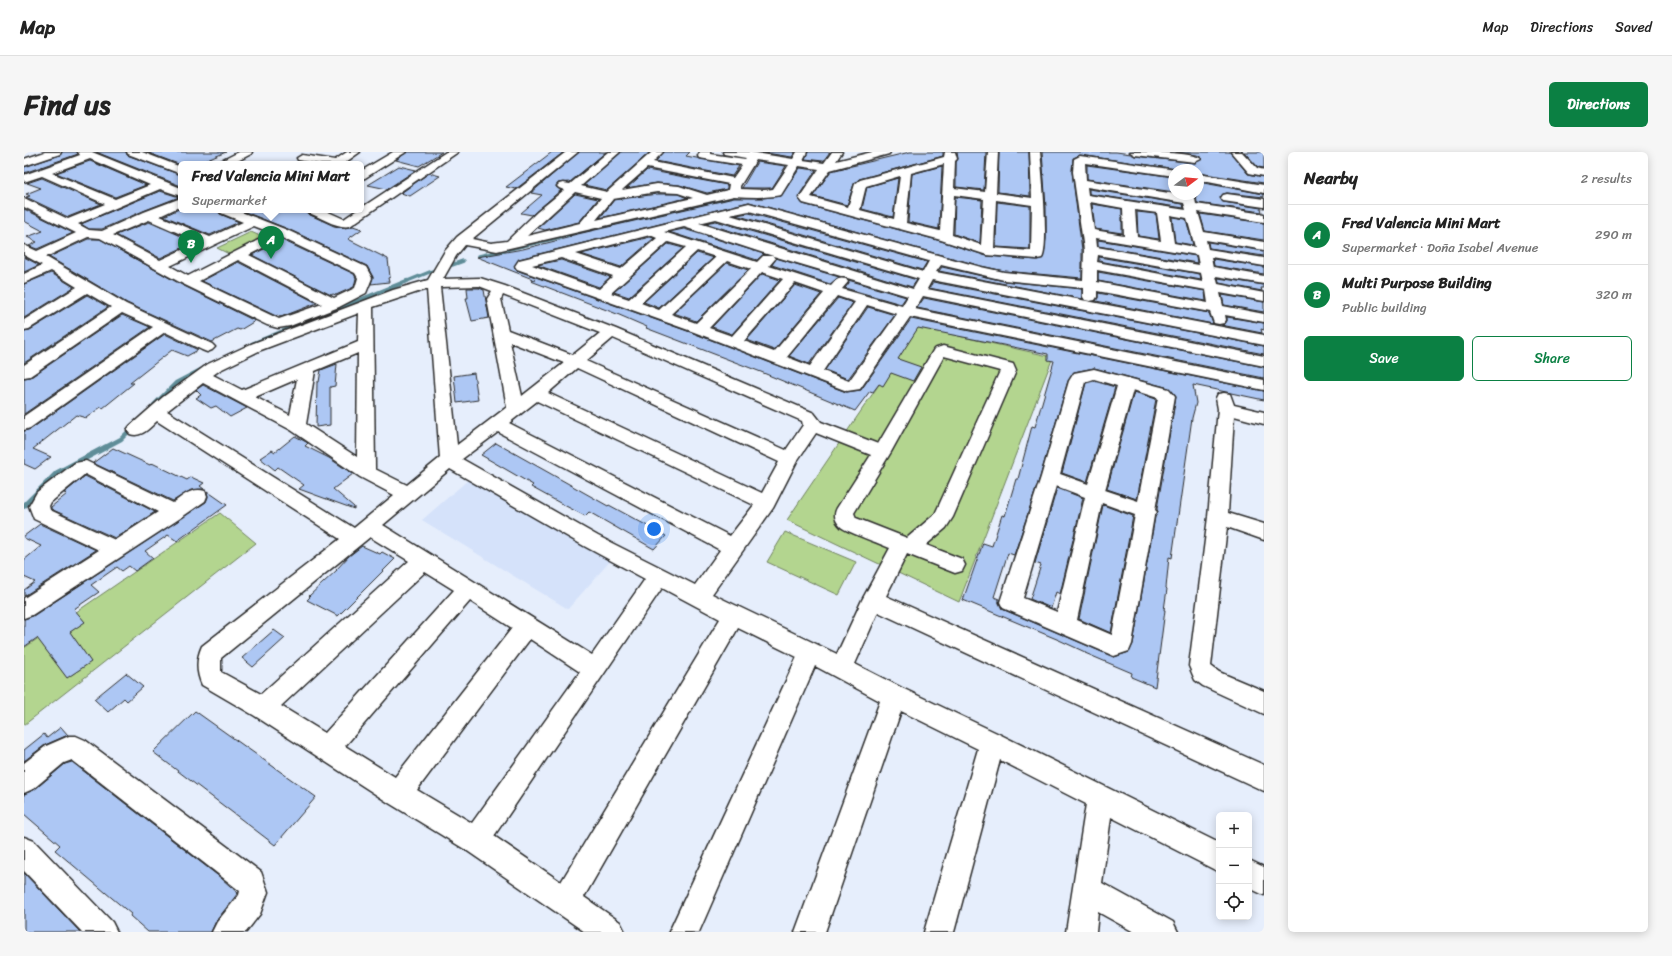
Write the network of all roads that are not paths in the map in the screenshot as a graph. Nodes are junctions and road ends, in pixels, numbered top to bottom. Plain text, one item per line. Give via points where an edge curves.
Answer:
1 (56, 152) edge
2 (132, 152) edge
3 (247, 152) edge
4 (312, 152) edge
5 (356, 152) edge
6 (401, 152) edge
7 (453, 152) edge
8 (573, 152) edge
9 (614, 152) edge
10 (658, 152) edge
11 (705, 152) edge
12 (728, 152) edge
13 (802, 152) edge
14 (836, 152) edge
15 (886, 152) edge
16 (990, 152) edge
17 (993, 152) edge
18 (1035, 152) edge
19 (1135, 152) edge
20 (1236, 152) edge
21 (1150, 153) edge
22 (86, 154) edge
23 (951, 156) edge
24 (1192, 156) edge
25 (302, 158) junction
26 (222, 159) edge
27 (751, 160) junction
28 (296, 161) edge
29 (324, 161) edge
30 (342, 161) edge
31 (24, 163) edge
32 (794, 163) junction
33 (646, 164) junction
34 (827, 167) junction
35 (178, 170) edge
36 (906, 170) junction
37 (43, 172) junction
38 (364, 172) edge
39 (1168, 172) edge
40 (1264, 173) edge
41 (1095, 174) dead end
42 (1204, 175) edge
43 (1080, 178) junction
44 (24, 179) edge
45 (538, 180) junction
46 (1222, 183) junction
47 (160, 185) junction
48 (735, 187) junction
49 (572, 188) junction
50 (1264, 189) edge
51 (178, 191) edge
52 (948, 191) junction
53 (609, 196) junction
54 (991, 196) junction
55 (1084, 198) junction
56 (1227, 198) junction
57 (707, 199) junction
58 (24, 202) edge
59 (1038, 202) junction
60 (178, 203) edge
61 (1264, 203) edge
62 (115, 204) junction
63 (1129, 205) junction
64 (1191, 207) edge
65 (364, 211) edge
66 (1163, 211) junction
67 (1229, 212) junction
68 (232, 213) edge
69 (320, 213) edge
70 (361, 213) edge
71 (852, 213) junction
72 (148, 215) junction
73 (716, 215) junction
74 (1264, 218) edge
75 (253, 222) junction
76 (684, 222) junction
77 (803, 222) junction
78 (1210, 222) dead end
79 (67, 224) junction
80 (900, 224) junction
81 (584, 226) junction
82 (649, 231) junction
83 (86, 233) junction
84 (282, 233) junction
85 (1088, 233) junction
86 (103, 235) junction
87 (1197, 235) junction
88 (789, 236) junction
89 (629, 237) junction
90 (666, 237) junction
91 (946, 237) junction
92 (462, 240) junction
93 (1131, 240) junction
94 (875, 241) junction
95 (210, 242) junction
96 (512, 243) junction
97 (1168, 246) junction
98 (1264, 246) edge
99 (694, 247) junction
100 (24, 249) edge
101 (1091, 250) junction
102 (988, 251) junction
103 (776, 252) junction
104 (1204, 252) junction
105 (563, 254) junction
106 (238, 255) junction
107 (37, 256) junction
108 (725, 256) junction
109 (861, 257) junction
110 (937, 260) junction
111 (1264, 262) edge
112 (595, 264) junction
113 (161, 265) junction
114 (1091, 265) junction
115 (51, 266) junction
116 (761, 268) junction
117 (1208, 271) junction
118 (849, 272) junction
119 (624, 275) junction
120 (928, 276) junction
121 (792, 278) junction
122 (24, 279) edge
123 (1264, 280) edge
124 (188, 281) junction
125 (433, 283) junction
126 (1090, 285) junction
127 (86, 287) junction
128 (1212, 288) junction
129 (500, 289) junction
130 (832, 291) junction
131 (602, 293) junction
132 (917, 293) junction
133 (1264, 298) edge
134 (864, 300) junction
135 (334, 304) junction
136 (632, 304) junction
137 (366, 306) junction
138 (121, 307) junction
139 (1090, 307) junction
140 (1217, 308) junction
141 (906, 312) junction
142 (662, 315) junction
143 (1264, 318) edge
144 (24, 326) edge
145 (164, 326) junction
146 (1092, 327) junction
147 (699, 329) junction
148 (611, 332) junction
149 (1221, 332) junction
150 (502, 333) junction
151 (1264, 340) edge
152 (734, 343) junction
153 (366, 344) junction
154 (207, 347) dead end
155 (1094, 349) junction
156 (1224, 353) junction
157 (777, 359) junction
158 (574, 361) junction
159 (1264, 361) edge
160 (307, 369) junction
161 (24, 372) edge
162 (813, 373) junction
163 (1094, 374) junction
164 (202, 376) junction
165 (1229, 378) junction
166 (1126, 384) junction
167 (1264, 385) edge
168 (536, 394) junction
169 (242, 396) junction
170 (516, 408) junction
171 (156, 412) junction
172 (1264, 418) edge
173 (24, 424) edge
174 (497, 424) junction
175 (812, 425) junction
176 (297, 426) junction
177 (136, 430) dead end
178 (882, 452) junction
179 (789, 459) junction
180 (449, 460) junction
181 (366, 472) junction
182 (1050, 477) junction
183 (1095, 493) junction
184 (408, 494) junction
185 (198, 496) dead end
186 (766, 503) junction
187 (175, 512) junction
188 (1146, 512) junction
189 (1218, 516) junction
190 (362, 532) junction
191 (1264, 532) edge
192 (906, 545) junction
193 (733, 547) junction
194 (115, 549) junction
195 (424, 560) junction
196 (955, 565) dead end
197 (659, 576) junction
198 (468, 589) junction
199 (698, 598) junction
200 (873, 600) junction
201 (24, 609) edge
202 (734, 616) junction
203 (1065, 624) junction
204 (527, 626) junction
205 (810, 653) junction
206 (842, 668) junction
207 (595, 669) junction
208 (894, 696) junction
209 (1264, 703) edge
210 (263, 708) junction
211 (992, 743) junction
212 (328, 748) junction
213 (1264, 778) edge
214 (24, 780) edge
215 (398, 794) junction
216 (1100, 798) junction
217 (476, 840) junction
218 (24, 851) edge
219 (1216, 856) edge
220 (1252, 876) edge
221 (1264, 882) edge
222 (1087, 890) junction
223 (566, 901) junction
224 (102, 932) edge
225 (227, 932) edge
226 (610, 932) edge
227 (684, 932) edge
228 (810, 932) edge
229 (939, 932) edge
230 (1081, 932) edge
231 (1163, 932) edge

1 - 31 street
2 - 35 street
3 - 26 street via 233,159
4 - 25 street
5 - 30 street
6 - 38 street
7 - 65 street
8 - 45 street
9 - 49 street
10 - 33 street
11 - 27 street via 703,156
12 - 27 street
13 - 32 street
14 - 34 street
15 - 34 street
16 - 17 street
17 - 54 street
18 - 59 street
19 - 21 street
20 - 40 street via 1253,171
21 - 24 street
22 - 37 street
22 - 47 street
23 - 36 street
23 - 52 street
25 - 28 street
25 - 29 street
27 - 32 street
27 - 48 street
32 - 34 street
32 - 48 street via 777,192 765,194
33 - 48 street
33 - 53 street
34 - 71 street via 805,198
36 - 71 street via 861,184
36 - 80 street
37 - 44 street
37 - 62 street
39 - 43 street via 1082,158
41 - 43 street
42 - 46 street
43 - 55 street
43 - 64 street
45 - 49 street
45 - 92 street
46 - 50 street
46 - 56 street
47 - 51 street
47 - 62 street
48 - 57 street
49 - 53 street
49 - 96 street
52 - 54 street
52 - 91 street
53 - 57 street via 657,188 679,190
53 - 81 street
54 - 59 street
54 - 102 street
55 - 63 street
55 - 85 street
56 - 61 street
56 - 67 street
57 - 81 street
58 - 79 street
59 - 102 street via 1037,255
60 - 72 street
62 - 79 street
63 - 66 street
63 - 93 street
64 - 66 street
64 - 67 street
64 - 78 street
64 - 87 street
66 - 97 street
67 - 74 street
68 - 75 street
69 - 70 street via 342,222 349,221
71 - 80 street
72 - 86 street
72 - 95 street
73 - 76 street
73 - 77 street via 749,207
73 - 88 street
75 - 84 street
75 - 95 street
76 - 82 street
76 - 103 street
77 - 88 street
77 - 94 street
79 - 83 street
80 - 91 street
81 - 96 street
82 - 89 street
82 - 90 street
83 - 86 street
83 - 107 street
84 - 106 street
84 - 135 street via 361,270 365,278 361,290
85 - 93 street
85 - 101 street
86 - 113 street
87 - 98 street
87 - 104 street
88 - 103 street
88 - 109 street
89 - 105 street
89 - 112 street
90 - 99 street
90 - 119 street
91 - 102 street
92 - 96 street via 491,247 508,246
92 - 125 street via 450,254
93 - 97 street
94 - 109 street
94 - 110 street
95 - 113 street
97 - 104 street
99 - 108 street
99 - 136 street
100 - 107 street
101 - 114 street
101 - 117 street
103 - 116 street
103 - 118 street
104 - 111 street
104 - 117 street
105 - 112 street
105 - 131 street via 524,263 522,266
106 - 124 street
106 - 135 street
107 - 115 street
108 - 116 street
108 - 142 street
109 - 118 street
109 - 120 street
110 - 120 street
110 - 126 street via 1004,276
112 - 119 street
113 - 124 street
114 - 126 street
114 - 128 street
115 - 122 street
115 - 127 street
116 - 121 street
116 - 147 street
117 - 123 street
117 - 128 street
118 - 130 street
118 - 132 street
119 - 131 street
120 - 132 street
120 - 139 street
121 - 130 street
121 - 152 street
124 - 135 street via 278,324
125 - 129 street via 480,282
125 - 137 street
125 - 180 street
126 - 139 street
126 - 140 street
127 - 138 street
127 - 144 street
128 - 133 street
128 - 140 street
129 - 148 street
129 - 150 street via 494,298
130 - 134 street
130 - 157 street
131 - 136 street
132 - 141 street
132 - 146 street
134 - 141 street
134 - 162 street
136 - 142 street
137 - 153 street
137 - 164 street via 256,346
138 - 145 street
138 - 161 street
139 - 146 street
139 - 149 street
140 - 143 street
140 - 149 street
141 - 155 street
141 - 162 street via 854,386 843,386
142 - 147 street
145 - 154 street
145 - 173 street
146 - 155 street
146 - 156 street
147 - 152 street
148 - 158 street
148 - 175 street via 808,417
149 - 151 street
149 - 156 street
150 - 158 street
150 - 170 street
152 - 157 street
153 - 160 street
153 - 181 street
155 - 163 street
155 - 165 street
156 - 159 street
156 - 165 street
157 - 162 street
158 - 168 street
158 - 179 street
160 - 169 street
160 - 176 street
163 - 166 street
163 - 182 street via 1080,377 1078,381
164 - 169 street
164 - 171 street
165 - 167 street
166 - 183 street
166 - 188 street via 1167,396
168 - 170 street
168 - 186 street
169 - 176 street
170 - 174 street
171 - 177 street
171 - 190 street
172 - 189 street via 1225,404
174 - 180 street
174 - 193 street
175 - 178 street
175 - 179 street
176 - 181 street
178 - 192 street via 844,513 845,518 849,523
178 - 192 street via 939,352 1007,368 1008,371 944,517
179 - 186 street
180 - 184 street
180 - 197 street via 564,526
181 - 184 street
182 - 183 street
182 - 203 street via 1011,602
183 - 188 street
183 - 203 street
184 - 190 street
185 - 187 street
186 - 193 street
187 - 194 street
187 - 194 street via 86,467 81,468 44,497 39,506 41,514
188 - 203 street via 1121,644 1114,646
189 - 191 street
189 - 209 street via 1200,666 1203,673 1211,679
190 - 195 street
190 - 210 street via 210,654 210,678
192 - 196 street
192 - 200 street
193 - 199 street
194 - 201 street
195 - 198 street
195 - 210 street
197 - 199 street
197 - 207 street
198 - 204 street
198 - 212 street
199 - 202 street
200 - 206 street
200 - 213 street
202 - 205 street
202 - 223 street
204 - 207 street
204 - 215 street
205 - 206 street
205 - 227 street
206 - 208 street
207 - 217 street
208 - 211 street
208 - 228 street
210 - 212 street
211 - 216 street
211 - 229 street
212 - 215 street
214 - 225 street via 60,750 76,748 251,882 254,892 250,904
215 - 217 street
216 - 219 street
216 - 222 street
217 - 223 street
218 - 224 street
220 - 221 street
222 - 230 street
222 - 231 street
223 - 226 street

